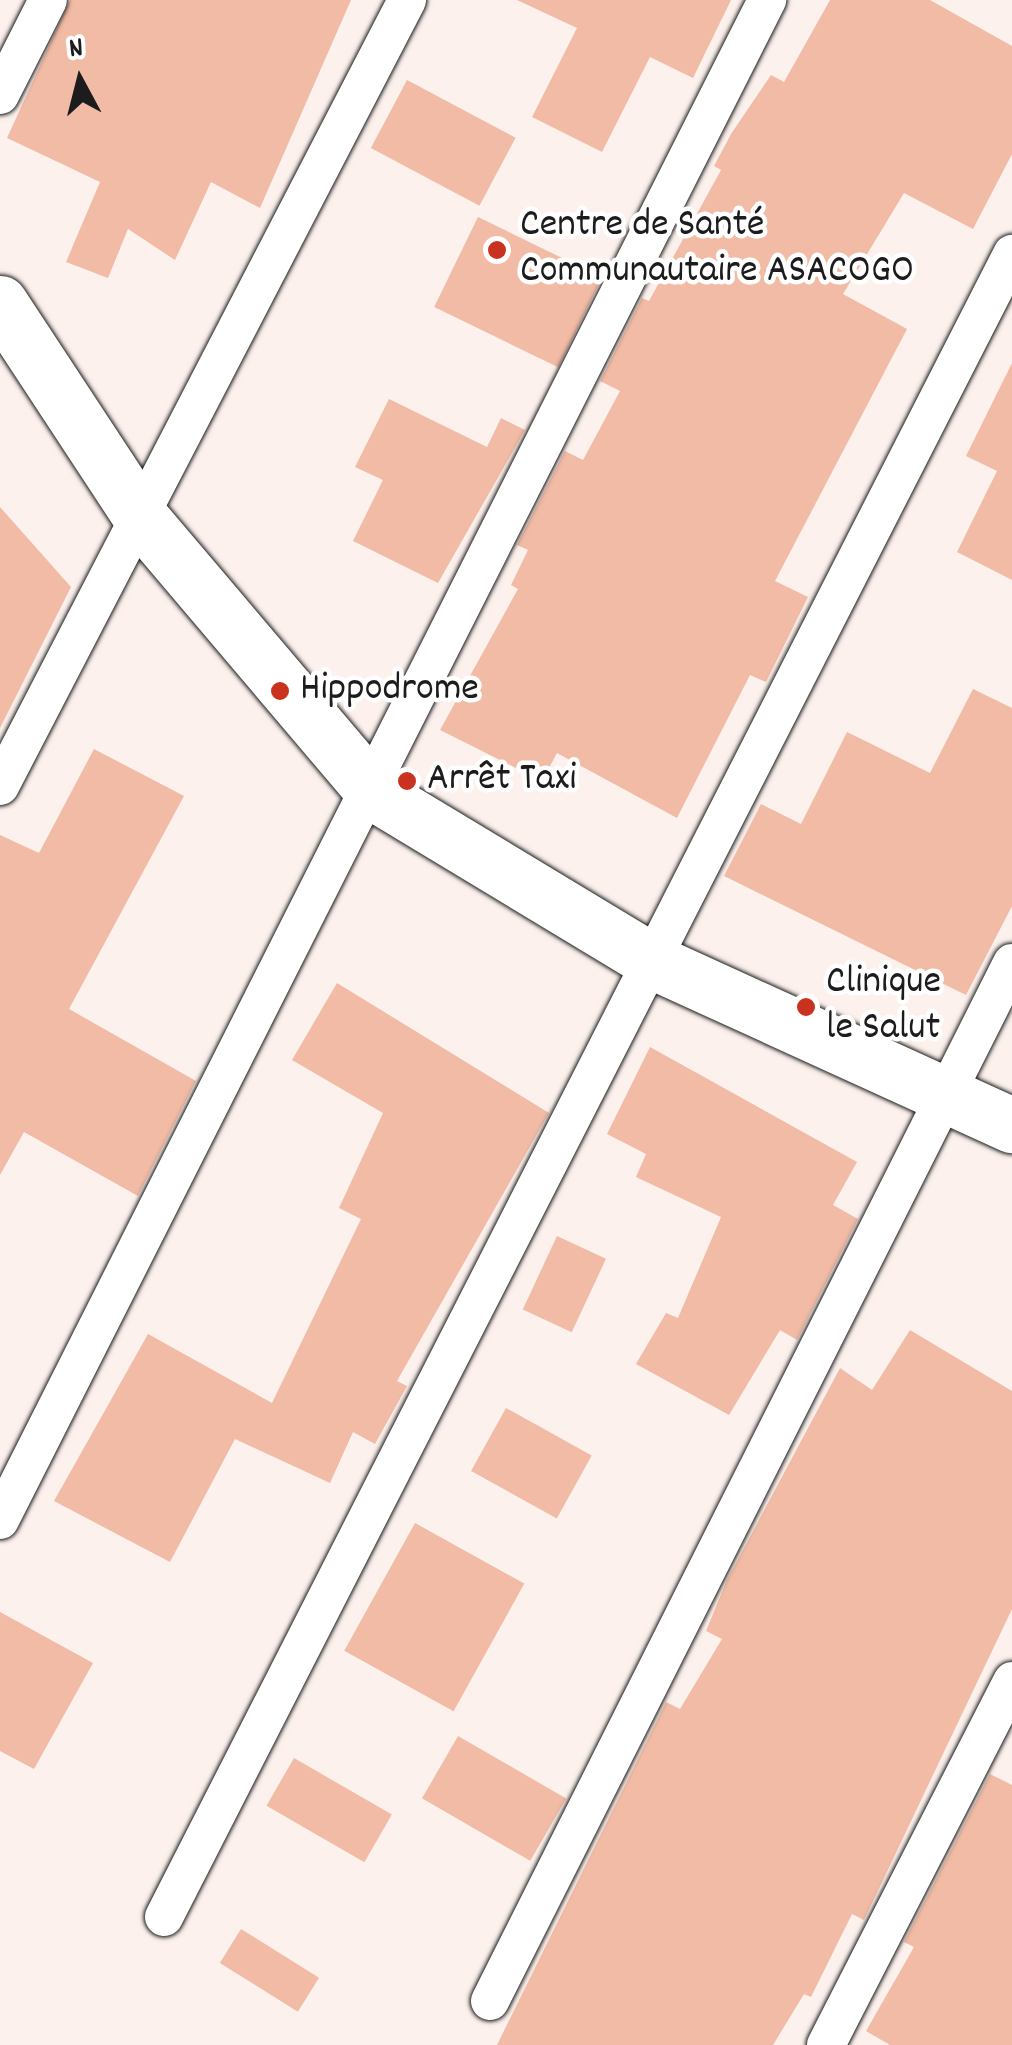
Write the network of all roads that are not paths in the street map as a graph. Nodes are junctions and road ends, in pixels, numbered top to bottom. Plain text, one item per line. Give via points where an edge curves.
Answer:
1 (48, 0) edge
2 (407, 0) edge
3 (767, 0) edge
4 (0, 95) edge
5 (1012, 254) edge
6 (0, 303) edge
7 (142, 520) junction
8 (0, 786) edge
9 (374, 792) junction
10 (656, 963) junction
11 (1012, 963) edge
12 (946, 1094) junction
13 (1012, 1125) edge
14 (0, 1520) edge
15 (1012, 1681) edge
16 (164, 1916) dead end
17 (490, 2001) dead end
18 (826, 2045) edge

1 - 4 street
2 - 7 street
3 - 9 street
5 - 10 street
6 - 7 street
7 - 8 street
7 - 9 street
9 - 10 street
9 - 14 street
10 - 12 street
10 - 16 street
11 - 12 street
12 - 13 street
12 - 17 street
15 - 18 street

